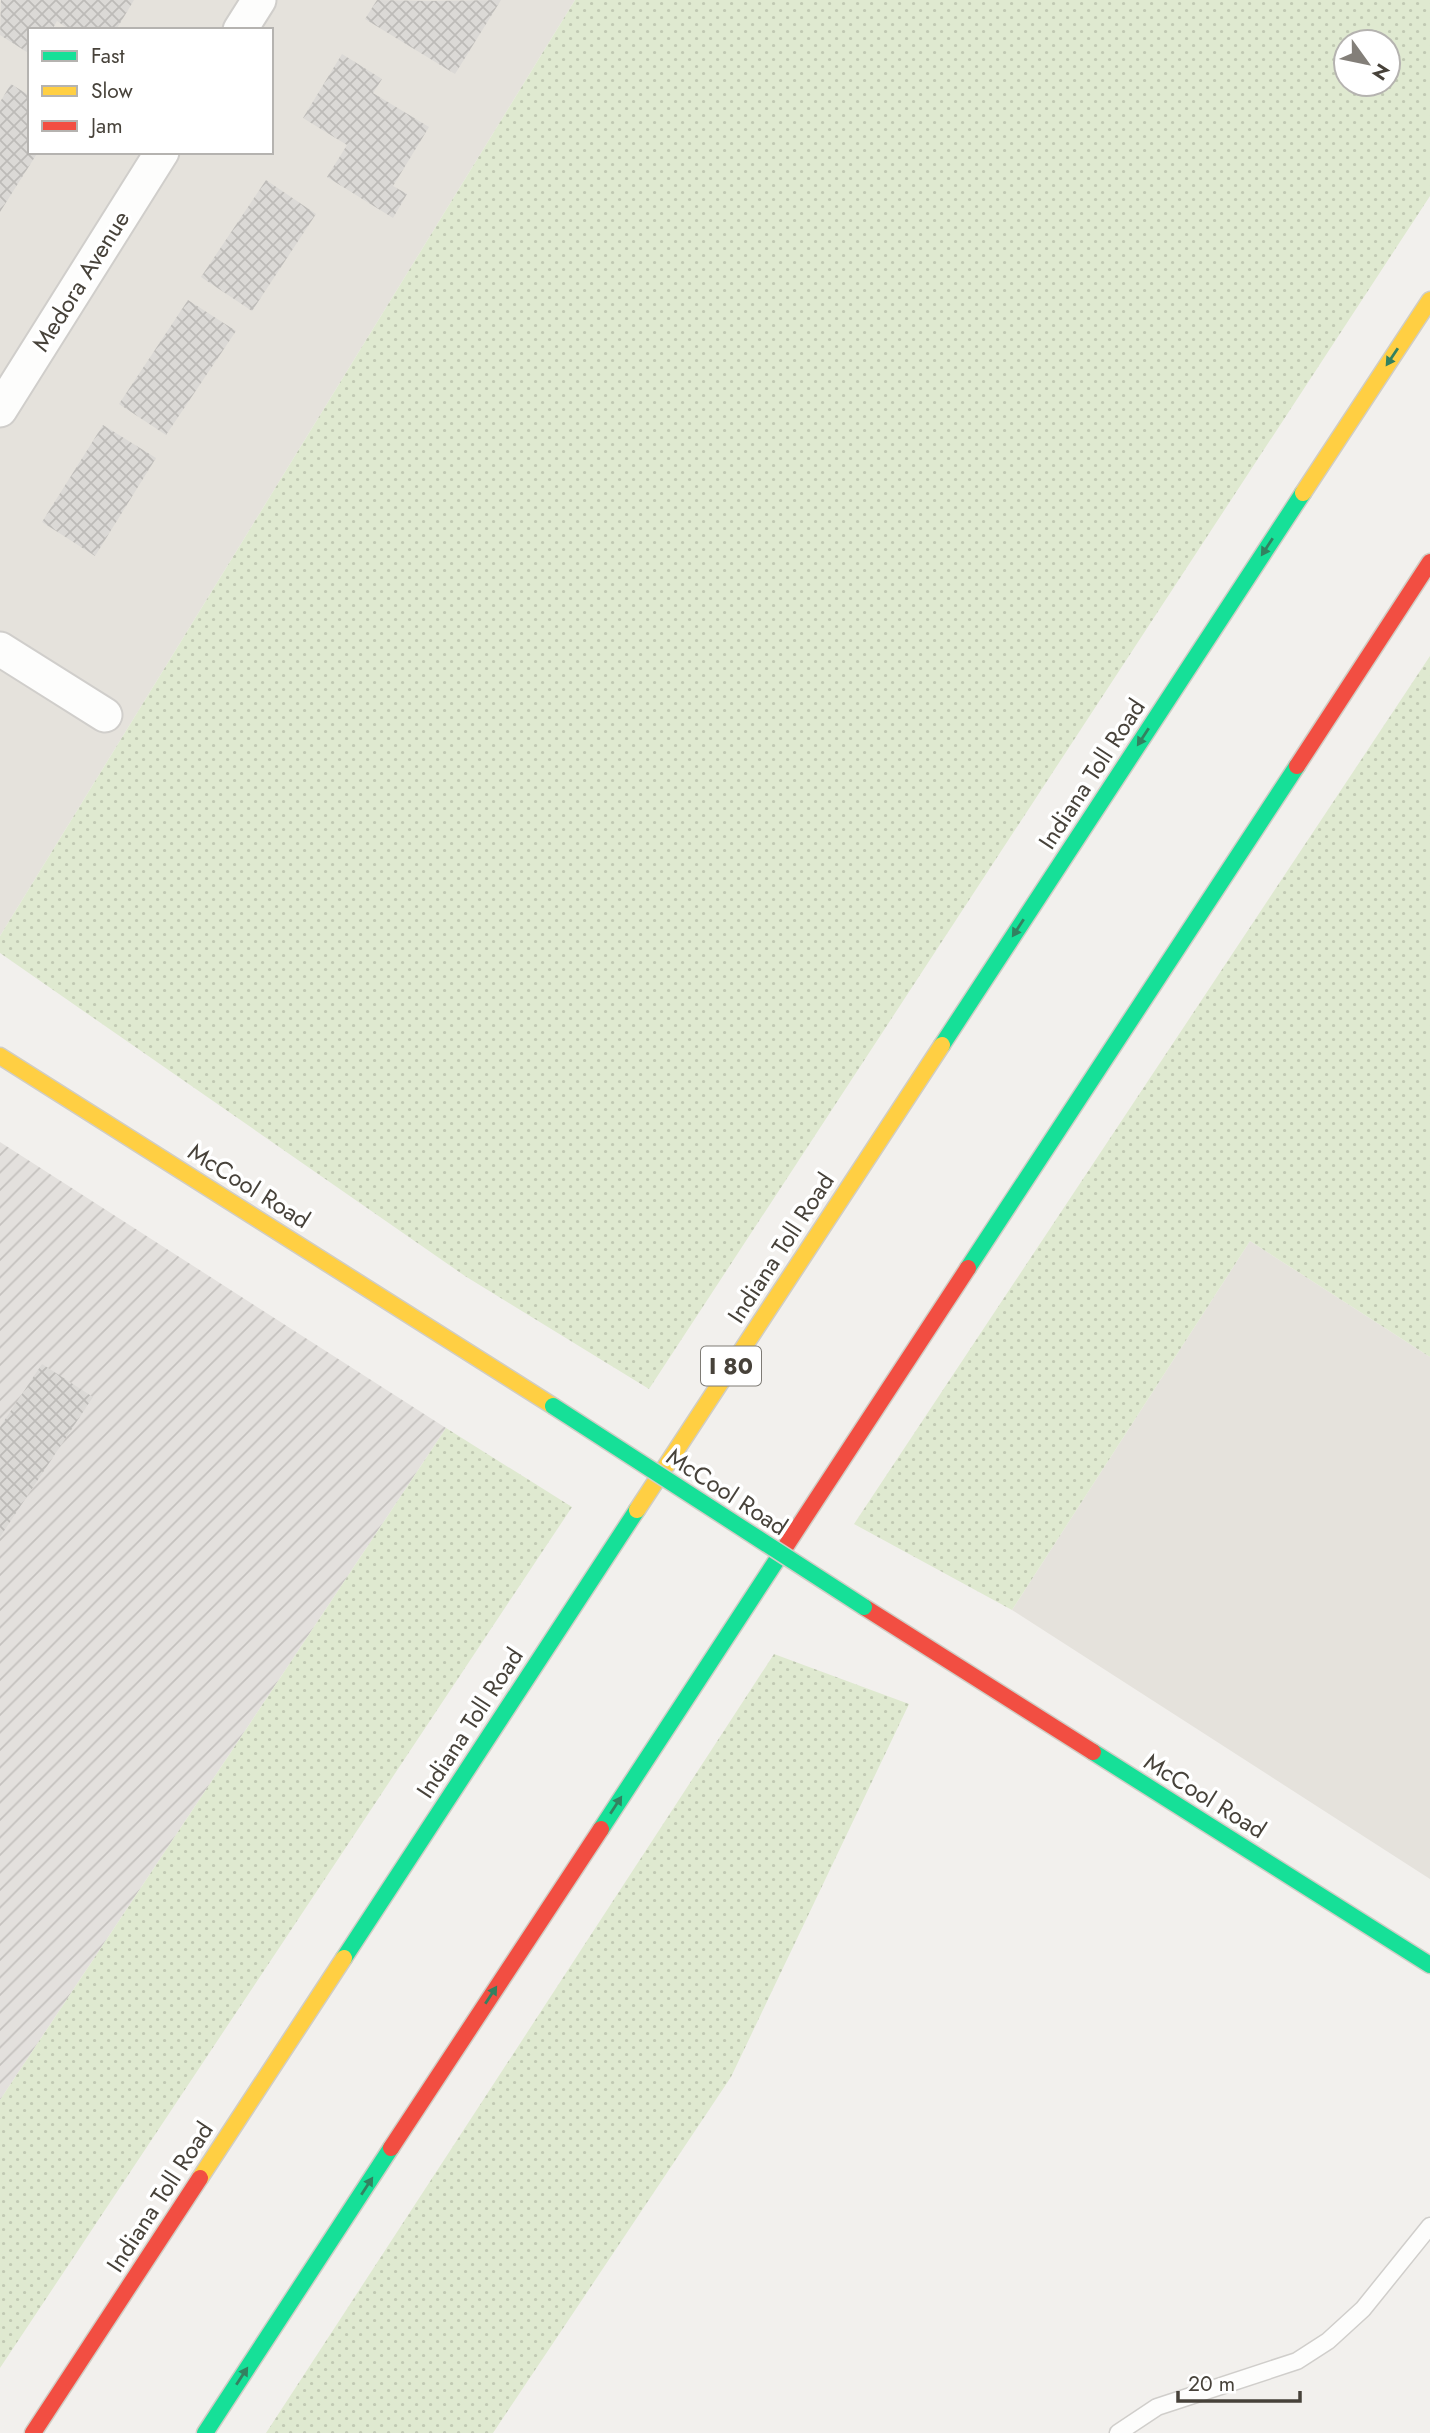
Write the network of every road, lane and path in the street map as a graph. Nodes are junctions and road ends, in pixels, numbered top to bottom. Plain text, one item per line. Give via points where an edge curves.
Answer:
1 (258, 0) edge
2 (241, 28) edge
3 (161, 154) edge
4 (1430, 300) edge
5 (0, 410) edge
6 (1430, 562) edge
7 (0, 649) edge
8 (104, 715) dead end
9 (0, 1056) edge
10 (1430, 1965) edge
11 (1430, 2226) edge
12 (33, 2433) edge
13 (205, 2433) edge
14 (1118, 2433) edge

1 - 2 street
3 - 5 street, Medora Avenue
4 -> 12 main road, Indiana Toll Road / I 80
13 -> 6 main road
7 - 8 street
9 - 10 main road, McCool Road, bridge
11 - 14 lane via 1363,2309 1328,2341 1297,2361 1157,2407

